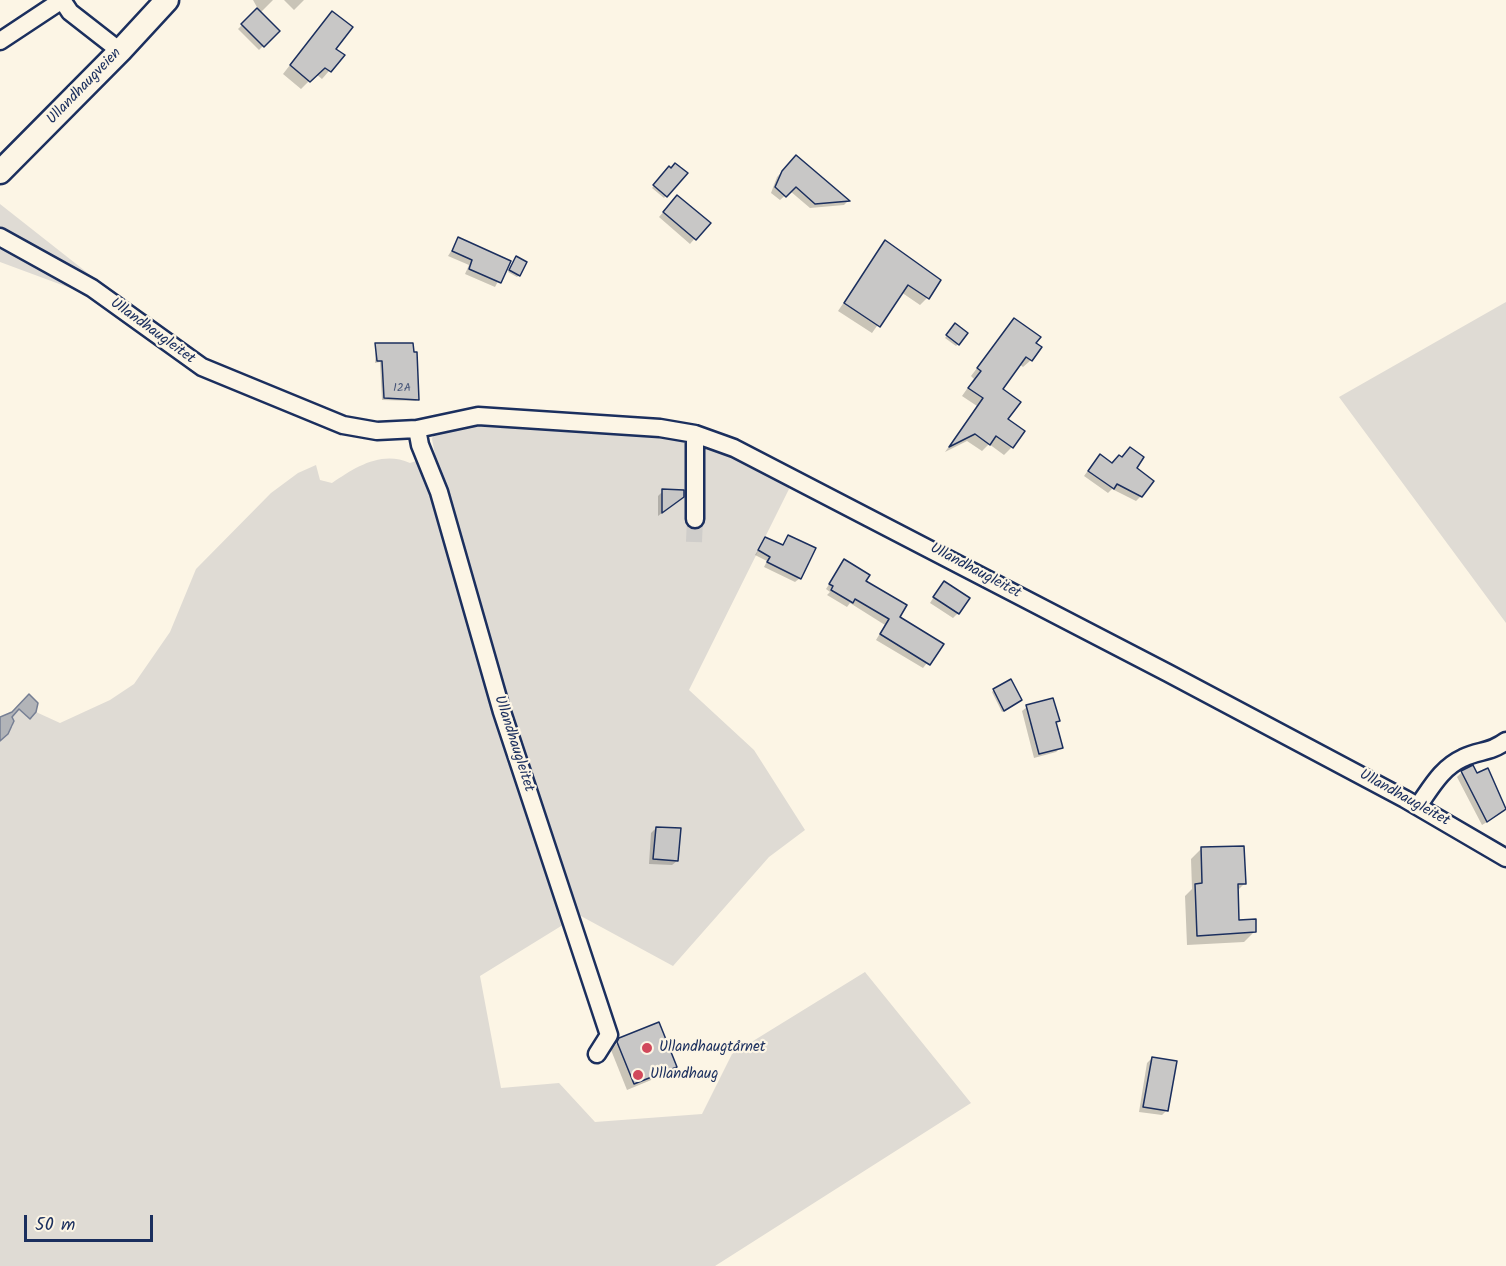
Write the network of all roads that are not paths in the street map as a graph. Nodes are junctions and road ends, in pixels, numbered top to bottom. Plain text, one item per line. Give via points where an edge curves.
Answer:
1 (62, 0) edge
2 (167, 0) edge
3 (0, 42) edge
4 (120, 51) junction
5 (0, 172) edge
6 (0, 237) edge
7 (417, 429) junction
8 (695, 434) junction
9 (695, 519) tunnel mouth
10 (1506, 741) edge
11 (1418, 806) junction
12 (1503, 852) edge
13 (597, 1054) dead end

1 - 3 street
1 - 4 street via 70,12
2 - 4 main road, Ullandhaugveien
4 - 5 main road, Ullandhaugveien
6 - 7 street, Ullandhaugleitet via 92,288 202,367 343,424 377,430
7 - 8 street, Ullandhaugleitet via 478,416 660,428
7 - 13 street, Ullandhaugleitet via 502,712 609,1035
8 - 9 street
8 - 11 street, Ullandhaugleitet via 795,477
10 - 11 street via 1495,750 1463,758 1439,774
11 - 12 street, Ullandhaugleitet

